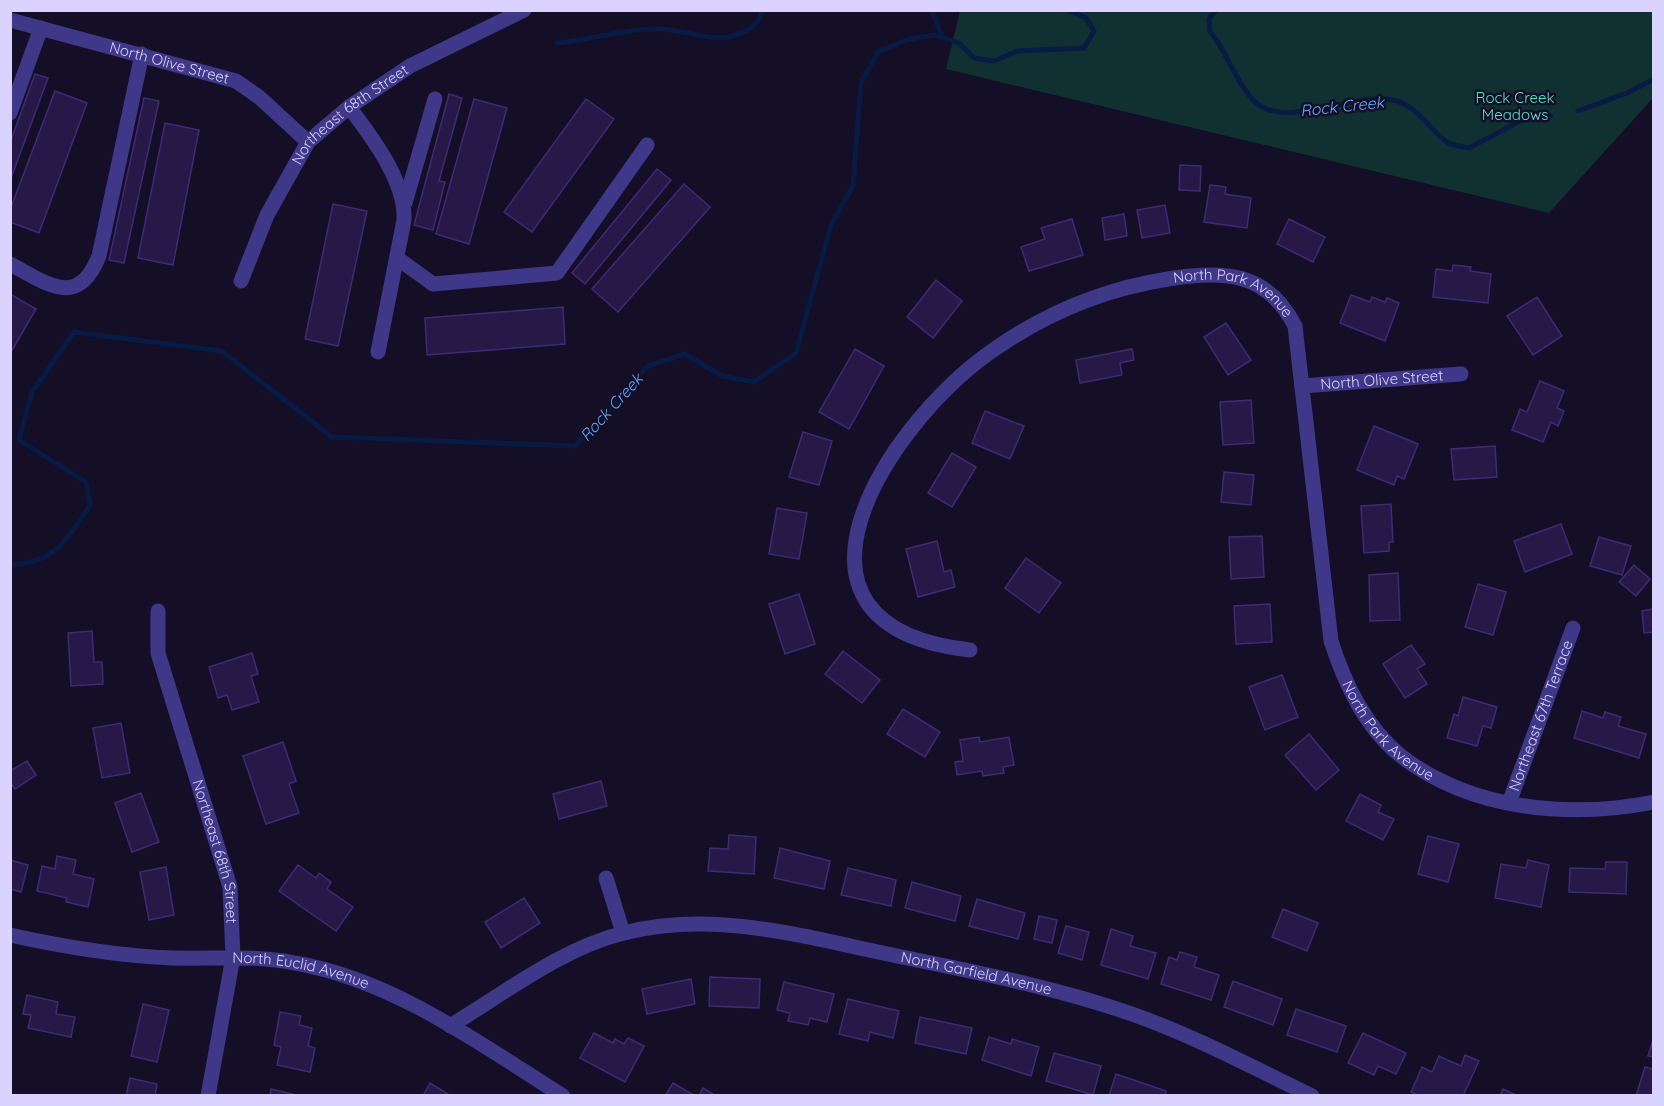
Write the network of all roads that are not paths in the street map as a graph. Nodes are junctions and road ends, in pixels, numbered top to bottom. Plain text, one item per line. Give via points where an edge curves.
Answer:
1 (524, 10) edge
2 (10, 20) edge
3 (41, 28) junction
4 (142, 54) junction
5 (435, 99) dead end
6 (349, 107) junction
7 (10, 113) edge
8 (308, 142) junction
9 (647, 145) dead end
10 (405, 203) junction
11 (397, 258) junction
12 (10, 264) edge
13 (241, 281) dead end
14 (378, 352) dead end
15 (1461, 374) dead end
16 (1302, 386) junction
17 (158, 611) dead end
18 (1573, 628) dead end
19 (970, 650) dead end
20 (1653, 802) edge
21 (1509, 803) junction
22 (606, 878) dead end
23 (623, 933) junction
24 (10, 934) edge
25 (233, 957) junction
26 (450, 1026) junction
27 (208, 1095) edge
28 (563, 1095) edge
29 (1312, 1095) edge

1 - 6 street, Northeast 68th Street via 410,66
2 - 3 street, North Olive Street
3 - 4 street, North Olive Street
3 - 7 street
4 - 8 street, North Olive Street via 236,81
4 - 12 street via 93,272 72,289 55,287
5 - 10 street
6 - 8 street, Northeast 68th Street
6 - 10 street via 374,140
8 - 13 street, Northeast 68th Street via 267,215
9 - 11 street via 556,273 433,284
10 - 11 street
11 - 14 street
15 - 16 street, North Olive Street
16 - 19 street, North Park Avenue via 1295,326 1282,306 1254,283 1219,273 1157,280 1105,294 1024,330 981,359 928,407 902,438 862,512 856,557 858,581 865,597 875,615 890,628 939,647
16 - 21 street, North Park Avenue via 1331,641 1346,684 1361,710 1401,755 1453,785
17 - 25 street, Northeast 68th Street via 158,653 230,887
18 - 21 street, Northeast 67th Terrace
20 - 21 street, North Park Avenue via 1568,810
22 - 23 street
23 - 26 street, North Garfield Avenue via 552,964
23 - 29 street, North Garfield Avenue via 676,924 774,929 1029,985 1132,1014 1193,1038
24 - 25 street, North Euclid Avenue via 125,955
25 - 26 street, North Euclid Avenue via 331,971 366,983
25 - 27 street, Northeast 68th Street
26 - 28 street, North Euclid Avenue

